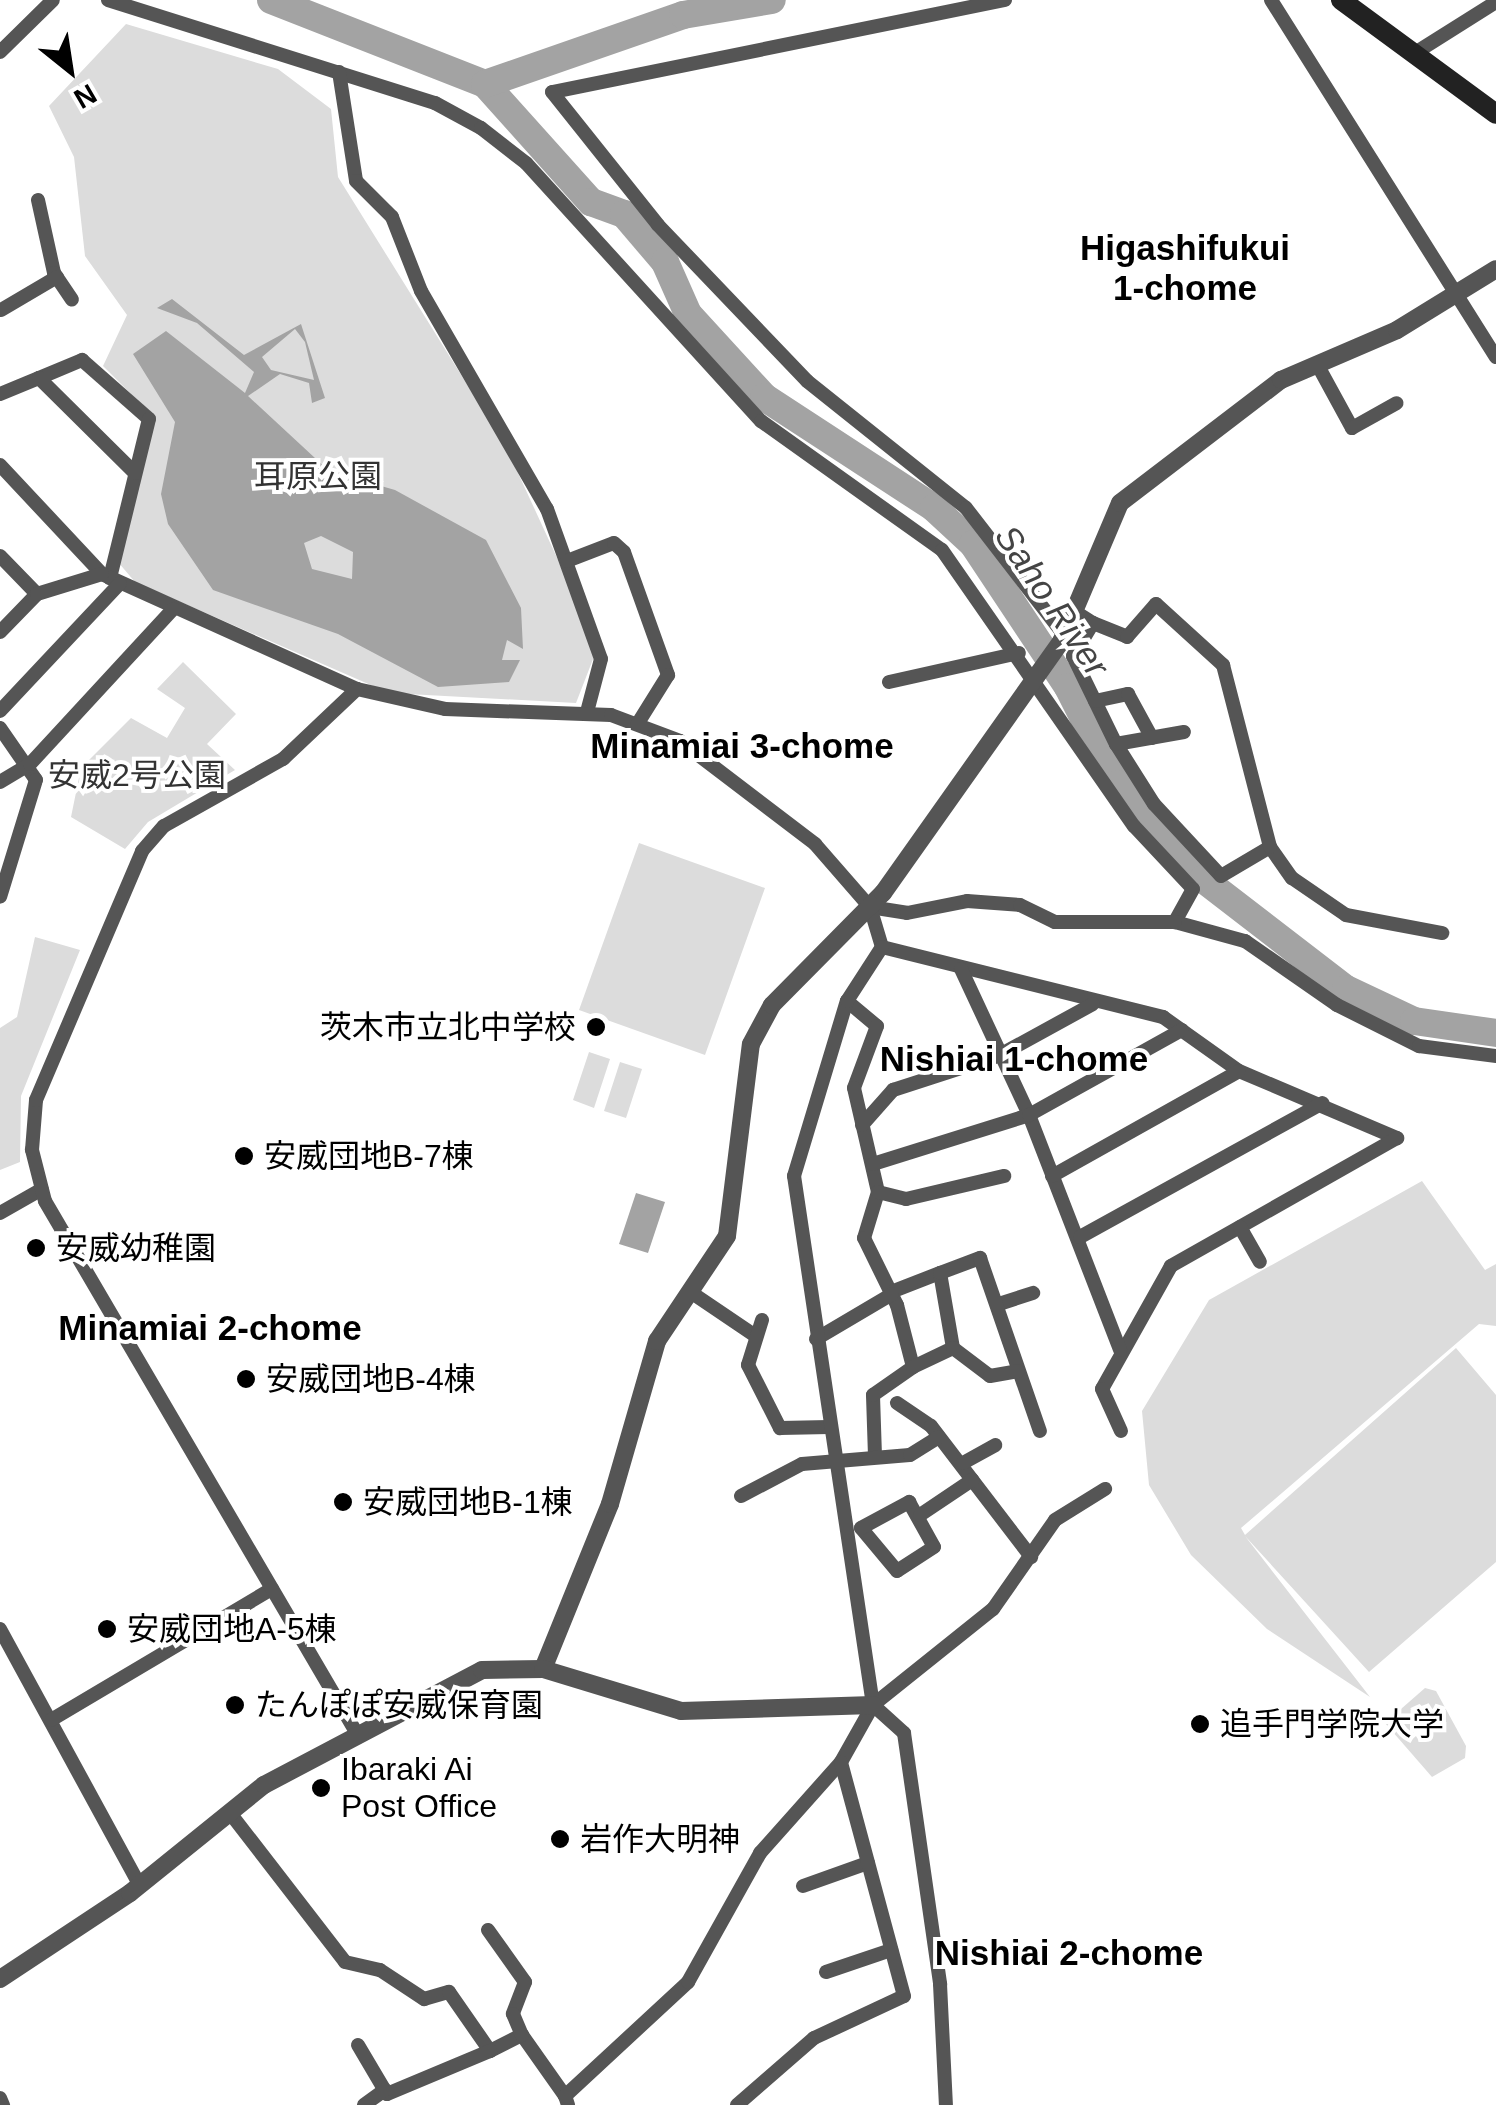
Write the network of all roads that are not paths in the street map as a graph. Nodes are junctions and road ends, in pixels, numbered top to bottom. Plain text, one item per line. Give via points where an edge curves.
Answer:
1 (52, 0) edge
2 (108, 0) edge
3 (1006, 0) edge
4 (1271, 0) edge
5 (1342, 0) edge
6 (1496, 2) edge
7 (0, 52) edge
8 (1414, 53) junction
9 (340, 72) junction
10 (1496, 114) edge
11 (38, 200) dead end
12 (1496, 269) edge
13 (57, 277) junction
14 (1456, 294) junction
15 (72, 300) dead end
16 (0, 310) edge
17 (1496, 357) edge
18 (1318, 364) junction
19 (40, 378) junction
20 (0, 394) edge
21 (1396, 403) dead end
22 (0, 465) edge
23 (135, 473) junction
24 (0, 556) edge
25 (566, 561) junction
26 (111, 578) junction
27 (36, 594) junction
28 (172, 609) junction
29 (1085, 618) junction
30 (0, 632) edge
31 (1063, 639) junction
32 (1018, 653) junction
33 (1032, 674) junction
34 (888, 682) dead end
35 (357, 689) junction
36 (1095, 701) junction
37 (0, 711) edge
38 (587, 712) junction
39 (638, 723) junction
40 (0, 728) edge
41 (1184, 732) dead end
42 (1152, 738) junction
43 (1116, 744) junction
44 (32, 762) junction
45 (0, 782) edge
46 (1270, 847) junction
47 (0, 897) edge
48 (870, 908) junction
49 (1175, 922) junction
50 (1442, 933) dead end
51 (882, 947) junction
52 (961, 969) junction
53 (847, 1000) junction
54 (1093, 1004) junction
55 (1182, 1030) junction
56 (998, 1056) junction
57 (1496, 1056) edge
58 (1240, 1071) junction
59 (1323, 1103) junction
60 (1030, 1114) junction
61 (862, 1125) junction
62 (873, 1164) junction
63 (1004, 1176) dead end
64 (1052, 1176) junction
65 (42, 1189) junction
66 (878, 1192) junction
67 (0, 1213) edge
68 (1240, 1227) junction
69 (1080, 1237) junction
70 (1260, 1262) dead end
71 (940, 1273) junction
72 (692, 1293) junction
73 (891, 1293) junction
74 (1033, 1293) dead end
75 (999, 1304) junction
76 (816, 1338) junction
77 (953, 1348) junction
78 (1120, 1350) junction
79 (913, 1368) junction
80 (1018, 1371) junction
81 (897, 1403) dead end
82 (829, 1427) junction
83 (1040, 1431) dead end
84 (1120, 1431) dead end
85 (939, 1437) junction
86 (994, 1444) dead end
87 (875, 1456) junction
88 (963, 1464) junction
89 (835, 1466) junction
90 (972, 1480) junction
91 (1106, 1489) dead end
92 (742, 1496) dead end
93 (920, 1515) junction
94 (1031, 1558) junction
95 (272, 1589) junction
96 (0, 1629) edge
97 (543, 1669) junction
98 (873, 1704) junction
99 (51, 1720) junction
100 (356, 1732) junction
101 (841, 1762) junction
102 (230, 1812) junction
103 (868, 1863) junction
104 (140, 1886) junction
105 (803, 1886) dead end
106 (488, 1930) dead end
107 (892, 1950) junction
108 (826, 1972) dead end
109 (0, 1979) edge
110 (522, 2035) junction
111 (358, 2046) dead end
112 (490, 2051) junction
113 (386, 2090) junction
114 (0, 2098) edge
115 (566, 2100) edge
116 (4, 2105) edge
117 (364, 2105) edge
118 (736, 2105) edge
119 (946, 2105) edge

1 - 7 street
2 - 9 street
3 - 31 street via 552,92 658,224 807,381 966,508
4 - 14 street
5 - 8 main road
6 - 8 street
8 - 10 main road
9 - 25 street via 351,172 392,217 421,290 526,459
9 - 32 street via 435,103 526,163 761,421 942,550
11 - 13 street
12 - 14 street
13 - 15 street
13 - 16 street
14 - 17 street
14 - 18 street
18 - 21 street via 1352,428
18 - 29 street via 1281,380 1120,503
19 - 20 street
19 - 23 street
19 - 23 street via 82,360 142,405 148,435
22 - 26 street
23 - 26 street
24 - 27 street
25 - 38 street via 601,659
25 - 39 street via 614,544 624,552 668,675
26 - 27 street
26 - 28 street
26 - 37 street
27 - 30 street
28 - 35 street
28 - 44 street
29 - 31 street
29 - 36 street via 1073,656
29 - 46 street via 1127,636 1156,604 1223,665
31 - 33 street
32 - 33 street
32 - 34 street
33 - 48 street
33 - 49 street via 1134,826 1193,890
35 - 38 street via 445,709
35 - 65 street via 282,758 164,826 125,875 36,1100
36 - 42 street via 1128,694
36 - 43 street
38 - 39 street
39 - 48 street via 680,741 815,844
40 - 44 street
41 - 42 street
42 - 43 street
43 - 46 street via 1154,804 1221,876
44 - 45 street
44 - 47 street via 36,780
46 - 50 street via 1292,878 1346,915
48 - 49 street via 907,913 968,901 1020,906 1055,922
48 - 51 street
48 - 72 street via 799,971 751,1044 738,1190 726,1236
49 - 57 street via 1244,942 1337,1005 1418,1046
51 - 52 street
51 - 53 street
52 - 54 street
52 - 56 street
53 - 61 street via 877,1026 854,1088
53 - 76 street via 794,1176
54 - 55 street via 1164,1018
54 - 56 street
55 - 58 street
55 - 60 street
56 - 60 street
56 - 61 street via 893,1090
58 - 59 street
58 - 64 street
59 - 68 street via 1397,1138
59 - 69 street
60 - 62 street
60 - 64 street
61 - 62 street
62 - 66 street
63 - 66 street via 906,1199
64 - 69 street
65 - 67 street
65 - 95 street
66 - 73 street via 864,1238
68 - 70 street
68 - 78 street via 1170,1266
69 - 78 street
71 - 73 street
71 - 75 street via 980,1258
71 - 77 street
72 - 82 street via 758,1328 748,1365 780,1428
72 - 97 street via 657,1341 610,1504
73 - 76 street
73 - 79 street
74 - 75 street
75 - 80 street
76 - 82 street
77 - 79 street
77 - 80 street via 990,1376
78 - 84 street via 1102,1389
79 - 87 street via 874,1395
80 - 83 street
81 - 85 street
82 - 89 street
85 - 87 street via 910,1455
85 - 88 street
86 - 88 street
87 - 89 street
88 - 90 street
89 - 92 street via 802,1464
89 - 98 street
90 - 93 street
90 - 94 street
91 - 94 street via 1055,1520
93 - 93 street via 909,1502 862,1528 885,1566 897,1571 934,1547
94 - 98 street via 993,1609
95 - 99 street
95 - 100 street
96 - 99 street
97 - 98 street via 681,1712
97 - 100 street via 482,1670
98 - 101 street
98 - 119 street via 904,1733 940,1984
99 - 104 street
100 - 102 street
101 - 103 street
101 - 115 street via 760,1852 688,1982
102 - 104 street
102 - 112 street via 345,1962 380,1970 424,2000 448,1992
103 - 105 street
103 - 107 street
104 - 109 street
106 - 110 street via 526,1982 513,2014
107 - 108 street
107 - 118 street via 904,1996 814,2038
110 - 112 street
110 - 115 street
111 - 113 street
112 - 113 street via 467,2064 450,2061 402,2093
113 - 117 street
114 - 116 street

